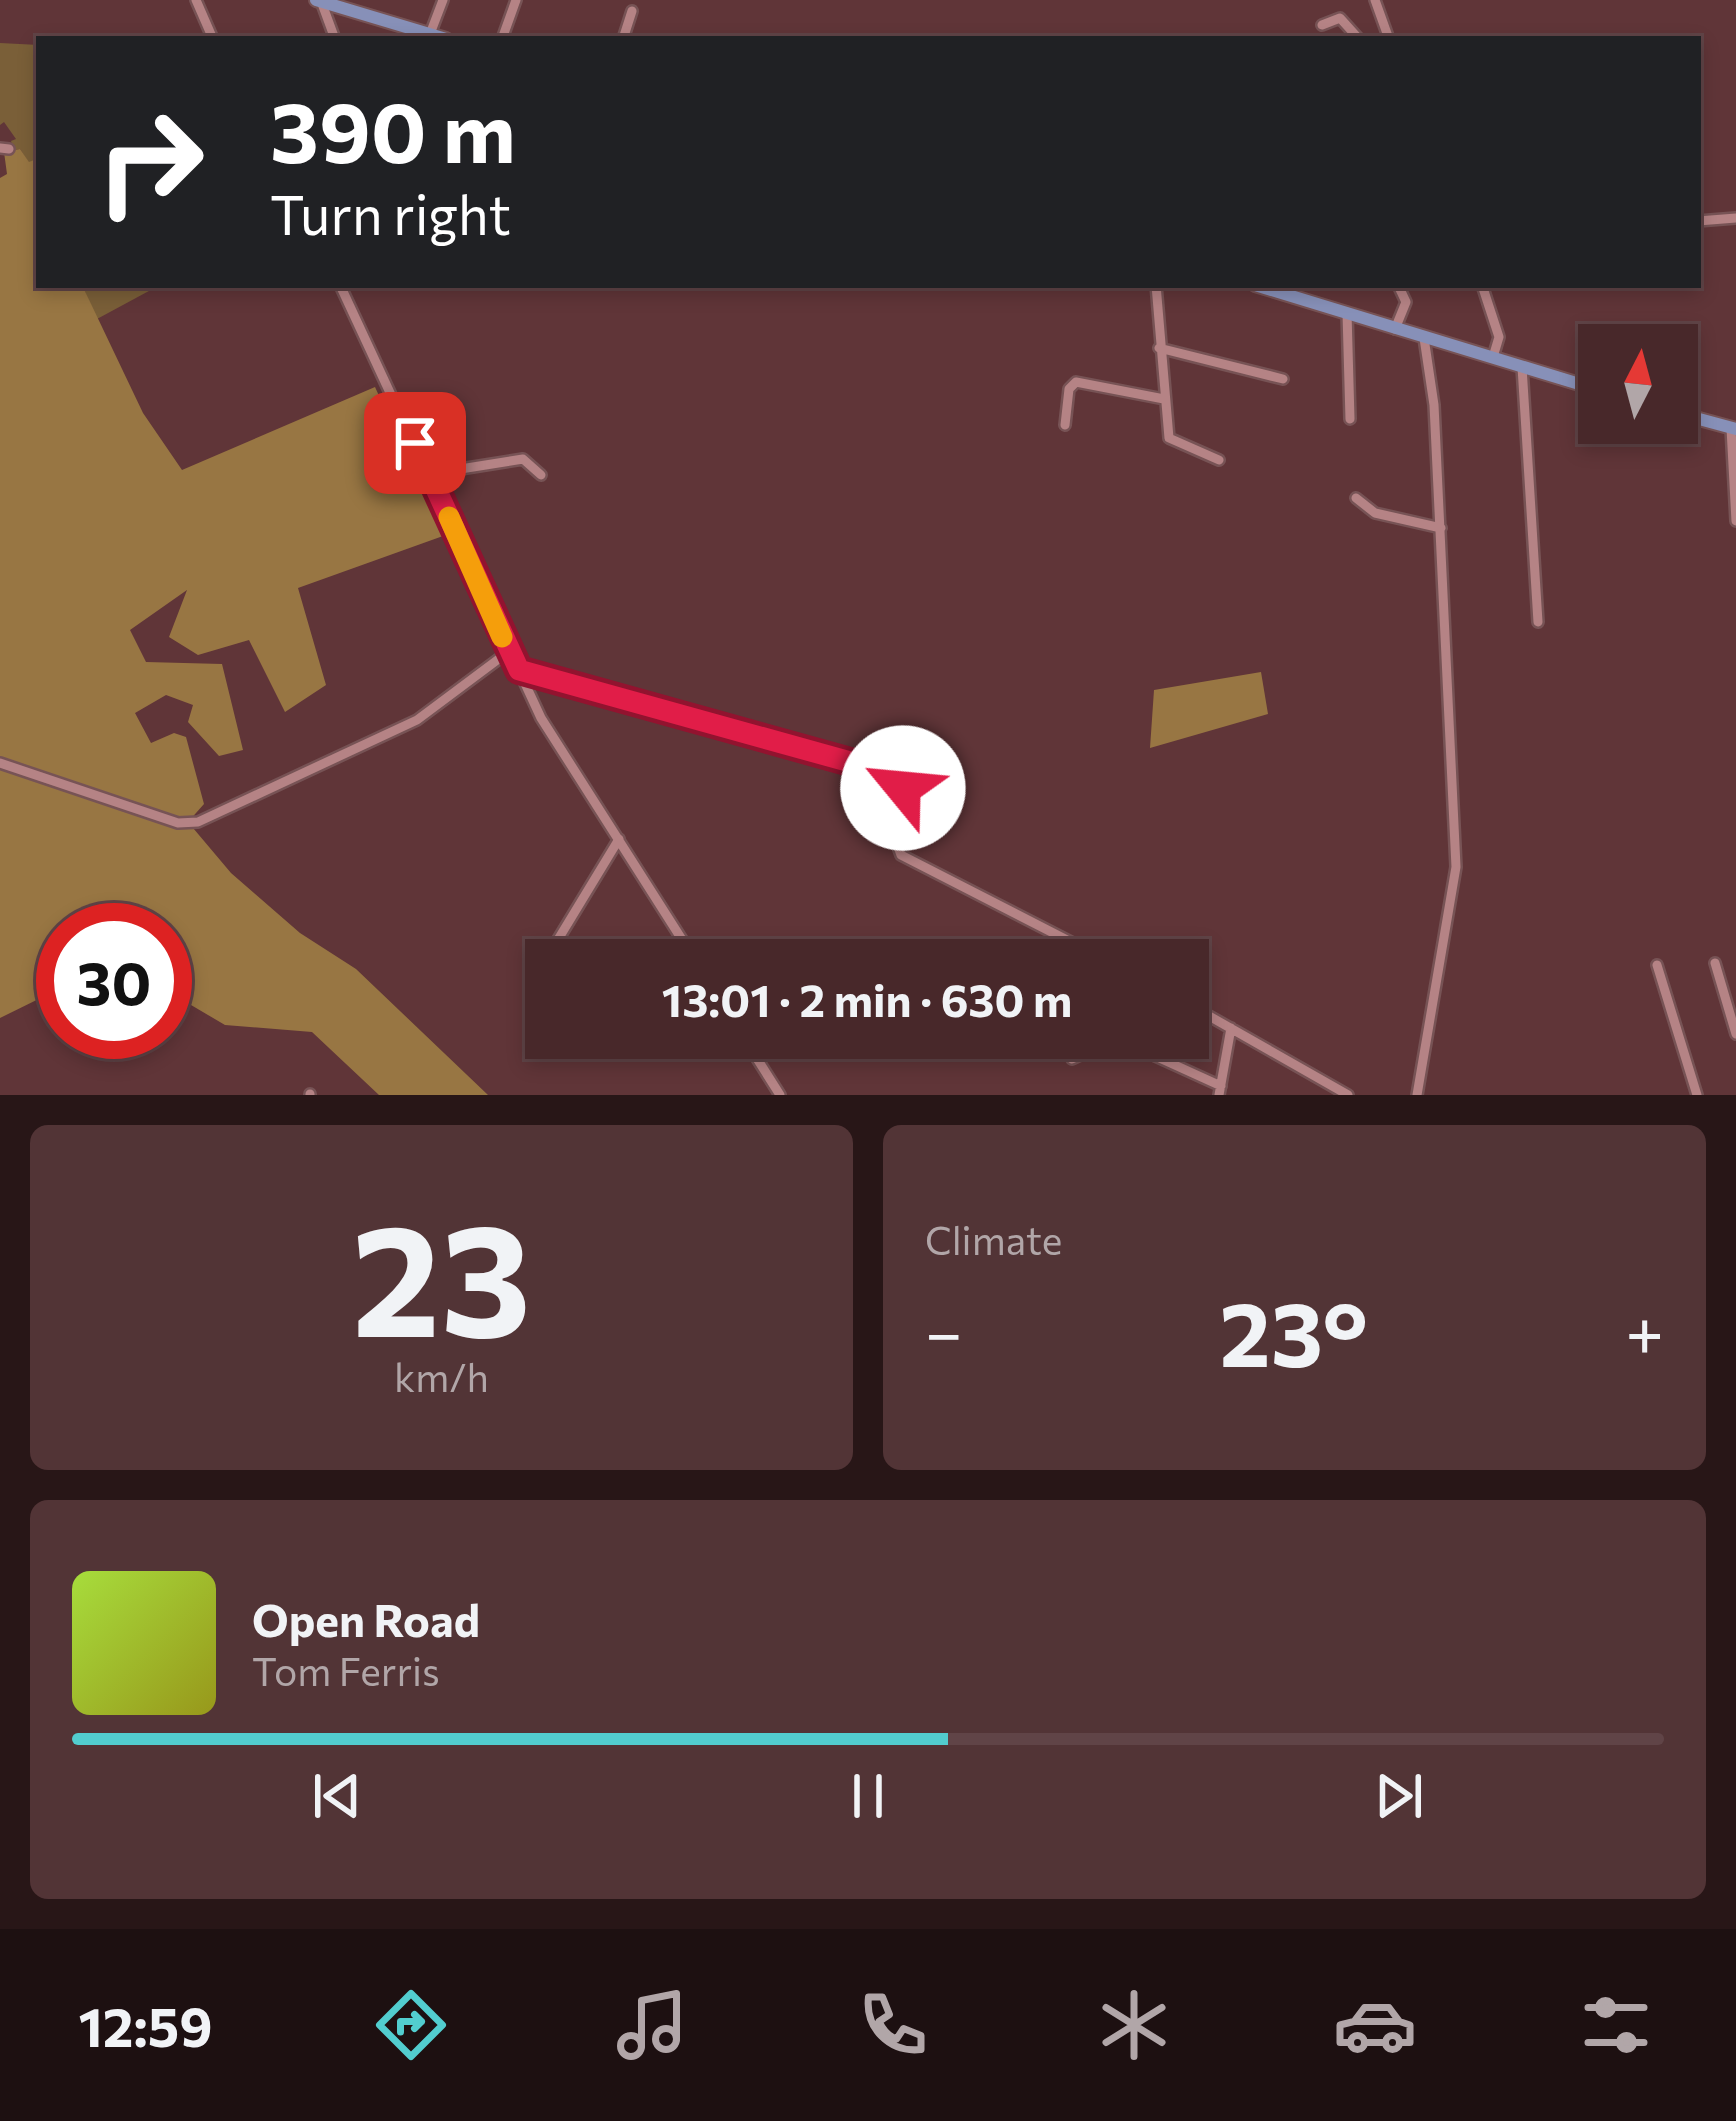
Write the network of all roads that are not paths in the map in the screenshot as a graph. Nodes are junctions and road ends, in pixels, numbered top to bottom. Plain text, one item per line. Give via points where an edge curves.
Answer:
1 (196, 0) edge
2 (443, 0) edge
3 (517, 0) edge
4 (1376, 0) edge
5 (318, 1) edge
6 (632, 11) dead end
7 (1322, 25) dead end
8 (430, 34) junction
9 (212, 36) edge
10 (333, 36) edge
11 (436, 36) edge
12 (503, 36) edge
13 (624, 36) edge
14 (1356, 36) edge
15 (1388, 36) edge
16 (1736, 218) edge
17 (1701, 221) edge
18 (341, 288) edge
19 (1156, 288) edge
20 (1265, 288) edge
21 (1399, 288) edge
22 (1483, 288) edge
23 (1347, 314) junction
24 (1395, 329) junction
25 (1424, 338) junction
26 (1159, 348) junction
27 (1493, 357) junction
28 (1522, 367) junction
29 (1283, 379) dead end
30 (1578, 384) edge
31 (1164, 399) junction
32 (1698, 418) edge
33 (1350, 419) dead end
34 (1065, 425) dead end
35 (1734, 429) edge
36 (1219, 460) dead end
37 (429, 474) junction
38 (541, 475) dead end
39 (1356, 498) dead end
40 (1736, 520) edge
41 (1441, 528) junction
42 (1538, 622) dead end
43 (508, 652) junction
44 (519, 670) junction
45 (0, 763) edge
46 (619, 839) junction
47 (558, 939) edge
48 (682, 939) edge
49 (1065, 939) edge
50 (1715, 963) dead end
51 (1657, 964) dead end
52 (1209, 1016) edge
53 (1231, 1028) junction
54 (1736, 1034) edge
55 (758, 1059) edge
56 (1161, 1059) edge
57 (1220, 1091) edge
58 (780, 1095) edge
59 (1348, 1095) edge
60 (1417, 1095) edge
61 (1696, 1095) edge

1 - 9 street
2 - 8 street
3 - 12 street
4 - 15 street
5 - 8 main road
5 - 10 street
6 - 13 street
7 - 14 street via 1340,19
8 - 11 main road
16 - 17 street
18 - 37 street
19 - 26 street
20 - 23 main road
21 - 24 street via 1406,302
22 - 27 street via 1498,337
23 - 24 main road
23 - 33 street
24 - 25 main road
25 - 27 main road
25 - 41 street
26 - 29 street
26 - 31 street
27 - 28 main road
28 - 30 main road
28 - 42 street
31 - 34 street via 1076,382
31 - 36 street via 1172,443
32 - 35 main road
35 - 40 street
37 - 38 street via 528,459
37 - 43 street
39 - 41 street via 1375,513
41 - 60 street via 1456,867
43 - 44 street
43 - 45 street via 417,720 198,822 165,819
44 - 46 street
44 - 49 street via 897,775 904,782 901,855
46 - 47 street
46 - 48 street
50 - 54 street
51 - 61 street
52 - 53 street
53 - 57 street
53 - 59 street
55 - 58 street
56 - 57 street

